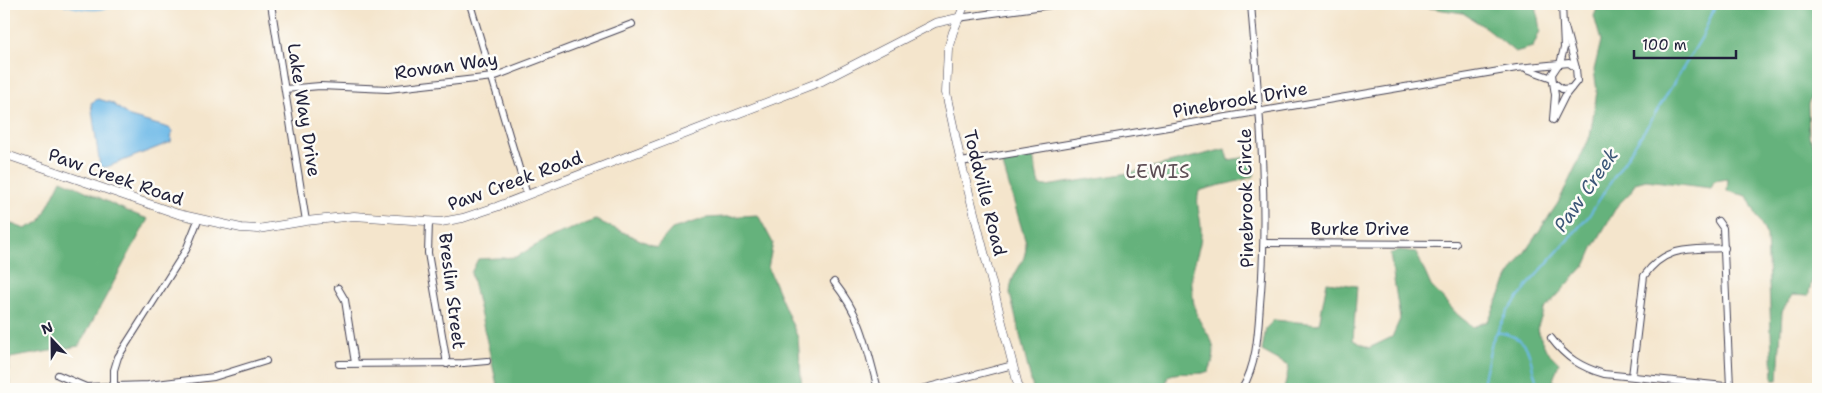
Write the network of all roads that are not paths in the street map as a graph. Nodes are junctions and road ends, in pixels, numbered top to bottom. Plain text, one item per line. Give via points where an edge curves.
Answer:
1 (271, 4) edge
2 (470, 4) edge
3 (965, 4) edge
4 (1058, 4) edge
5 (1251, 4) edge
6 (1562, 4) edge
7 (958, 18) junction
8 (632, 24) dead end
9 (1564, 24) junction
10 (1559, 64) junction
11 (1524, 68) junction
12 (1576, 68) junction
13 (493, 77) junction
14 (1552, 80) junction
15 (1571, 88) junction
16 (285, 89) junction
17 (1260, 112) junction
18 (4, 154) edge
19 (961, 162) junction
20 (527, 195) junction
21 (198, 220) junction
22 (306, 221) junction
23 (1718, 221) dead end
24 (429, 222) junction
25 (1264, 243) junction
26 (1456, 244) dead end
27 (1724, 248) junction
28 (834, 282) dead end
29 (338, 288) dead end
30 (1818, 330) edge
31 (1818, 337) edge
32 (1551, 338) dead end
33 (266, 360) dead end
34 (487, 361) dead end
35 (355, 363) junction
36 (339, 364) dead end
37 (447, 364) junction
38 (1013, 365) junction
39 (58, 375) dead end
40 (1632, 376) junction
41 (114, 387) junction
42 (1730, 387) junction
43 (878, 389) edge
44 (921, 389) edge
45 (1020, 389) edge
46 (1242, 389) edge
47 (1755, 389) edge

1 - 16 street, Lake Way Drive
2 - 13 street
3 - 7 street, Toddville Road
4 - 7 street
5 - 17 street, Pinebrook Circle
6 - 9 street
7 - 19 street, Toddville Road via 948,49 946,84
7 - 20 street, Paw Creek Road via 935,23 822,81
8 - 13 street, Rowan Way
9 - 10 street via 1563,54
9 - 12 street
10 - 11 street, Pinebrook Drive
10 - 12 street via 1568,63
10 - 14 street via 1553,70
11 - 14 street, Pinebrook Drive
11 - 17 street, Pinebrook Drive
12 - 15 street via 1577,81
13 - 16 street, Rowan Way via 388,89 320,86
13 - 20 street
14 - 15 street via 1562,89
14 - 15 street via 1555,94 1553,120
16 - 22 street, Lake Way Drive
17 - 19 street, Pinebrook Drive
17 - 25 street, Pinebrook Circle
18 - 21 street, Paw Creek Road
19 - 38 street, Toddville Road
20 - 24 street, Paw Creek Road via 463,218
21 - 22 street, Paw Creek Road via 249,229
21 - 41 street via 186,250 118,357
22 - 24 street, Paw Creek Road via 354,216
23 - 27 street via 1723,228
24 - 37 street, Breslin Street via 428,254
25 - 26 street, Burke Drive
25 - 46 street, Pinebrook Circle via 1258,338 1250,373
27 - 40 street via 1673,252 1653,263 1644,276
27 - 42 street
28 - 43 street via 859,320
29 - 35 street via 345,300
30 - 31 street
32 - 40 street via 1566,356 1582,367 1604,374
33 - 41 street via 199,380
34 - 37 street
35 - 36 street
35 - 37 street
38 - 44 street
38 - 45 street, Toddville Road
39 - 41 street via 86,388
40 - 42 street
42 - 47 street

